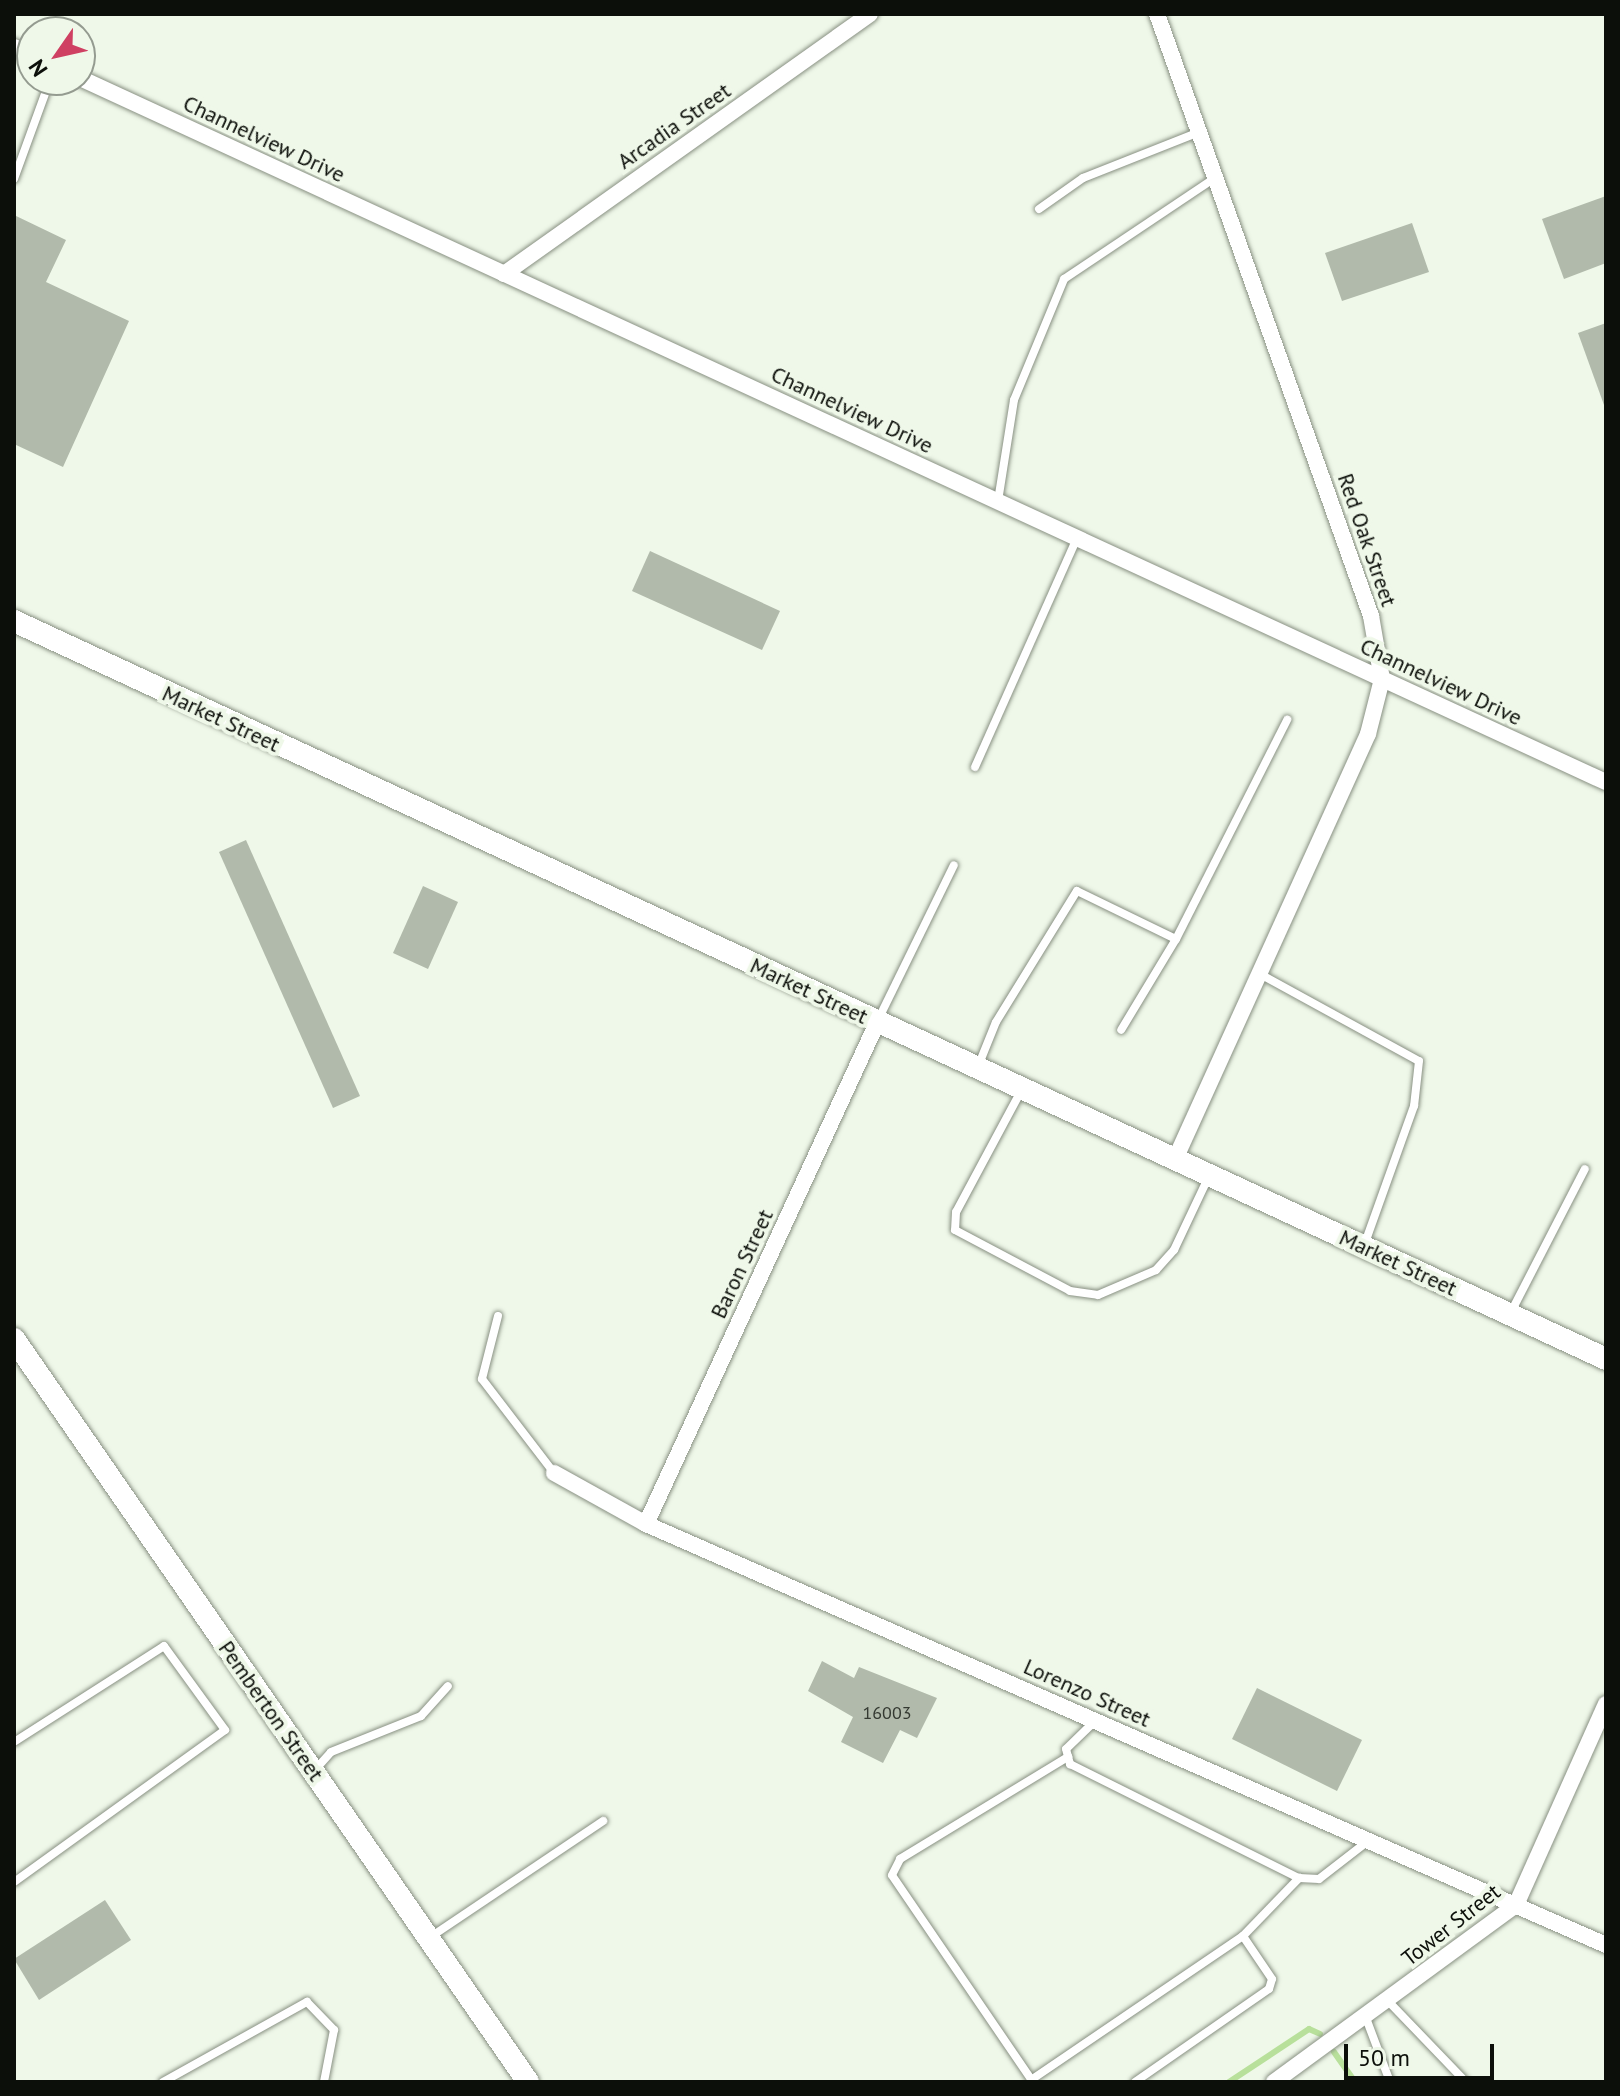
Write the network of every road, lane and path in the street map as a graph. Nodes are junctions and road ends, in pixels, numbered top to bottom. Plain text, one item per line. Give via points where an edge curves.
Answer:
1 (870, 14) edge
2 (1157, 14) edge
3 (96, 85) edge
4 (44, 96) edge
5 (1199, 132) junction
6 (1215, 178) junction
7 (14, 179) edge
8 (1039, 209) dead end
9 (504, 274) junction
10 (998, 502) junction
11 (1077, 538) junction
12 (14, 621) edge
13 (1382, 679) junction
14 (1287, 720) dead end
15 (975, 767) dead end
16 (1606, 782) edge
17 (954, 865) dead end
18 (1176, 939) junction
19 (1260, 974) junction
20 (877, 1023) junction
21 (1121, 1030) dead end
22 (977, 1069) junction
23 (1022, 1090) junction
24 (1175, 1160) junction
25 (1585, 1169) dead end
26 (1209, 1175) junction
27 (1363, 1247) junction
28 (1509, 1314) junction
29 (498, 1316) dead end
30 (14, 1339) edge
31 (1606, 1359) edge
32 (554, 1473) joint
33 (646, 1524) junction
34 (448, 1686) dead end
35 (1606, 1704) edge
36 (1095, 1721) junction
37 (14, 1742) edge
38 (1068, 1757) junction
39 (313, 1772) junction
40 (603, 1821) dead end
41 (1369, 1840) junction
42 (1299, 1878) junction
43 (14, 1882) edge
44 (1516, 1905) junction
45 (1243, 1936) junction
46 (428, 1938) junction
47 (1606, 1945) edge
48 (1388, 2001) junction
49 (1366, 2018) junction
50 (1032, 2081) edge
51 (163, 2082) edge
52 (324, 2082) edge
53 (528, 2082) edge
54 (1135, 2082) edge
55 (1274, 2082) edge
56 (1390, 2082) edge
57 (1466, 2082) edge

1 - 9 street, Arcadia Street
2 - 5 street, Red Oak Street
3 - 9 street, Channelview Drive
4 - 7 lane
5 - 6 street, Red Oak Street
5 - 8 lane via 1083,178
6 - 10 lane via 1064,279 1014,400
6 - 13 street, Red Oak Street via 1371,616
9 - 10 street, Channelview Drive
10 - 11 street, Channelview Drive
11 - 13 street, Channelview Drive
11 - 15 lane
12 - 20 street, Market Street
13 - 16 street, Channelview Drive
13 - 19 street, Red Oak Street via 1368,734
14 - 18 lane
17 - 20 lane
18 - 21 lane
18 - 22 lane via 1077,891 996,1022
19 - 24 street, Red Oak Street
19 - 27 lane via 1419,1061 1414,1106
20 - 22 street, Market Street
20 - 33 street, Baron Street
22 - 23 street, Market Street
23 - 24 street, Market Street
23 - 26 lane via 956,1212 955,1230 1070,1291 1098,1295 1156,1270 1174,1250
24 - 26 street, Market Street
25 - 28 lane
26 - 27 street, Market Street
27 - 28 street, Market Street
28 - 31 street, Market Street
29 - 32 lane via 482,1379
30 - 39 street, Pemberton Street
32 - 33 street, Lorenzo Street
33 - 36 street, Lorenzo Street
34 - 39 lane via 421,1716 331,1752
35 - 44 street, Tower Street
36 - 38 lane via 1066,1749
36 - 41 street, Lorenzo Street
37 - 43 lane via 164,1646 225,1730
38 - 42 lane via 1070,1764
38 - 50 lane via 900,1859 892,1875
39 - 46 street, Pemberton Street
40 - 46 lane
41 - 42 lane via 1319,1879
41 - 44 street, Lorenzo Street
42 - 45 lane
44 - 47 street, Lorenzo Street
44 - 48 street, Tower Street
45 - 50 lane
45 - 54 lane via 1272,1979 1269,1989
46 - 53 street, Pemberton Street
48 - 49 street, Tower Street
48 - 57 lane
49 - 55 street, Tower Street
49 - 56 lane
51 - 52 lane via 307,2002 334,2030

